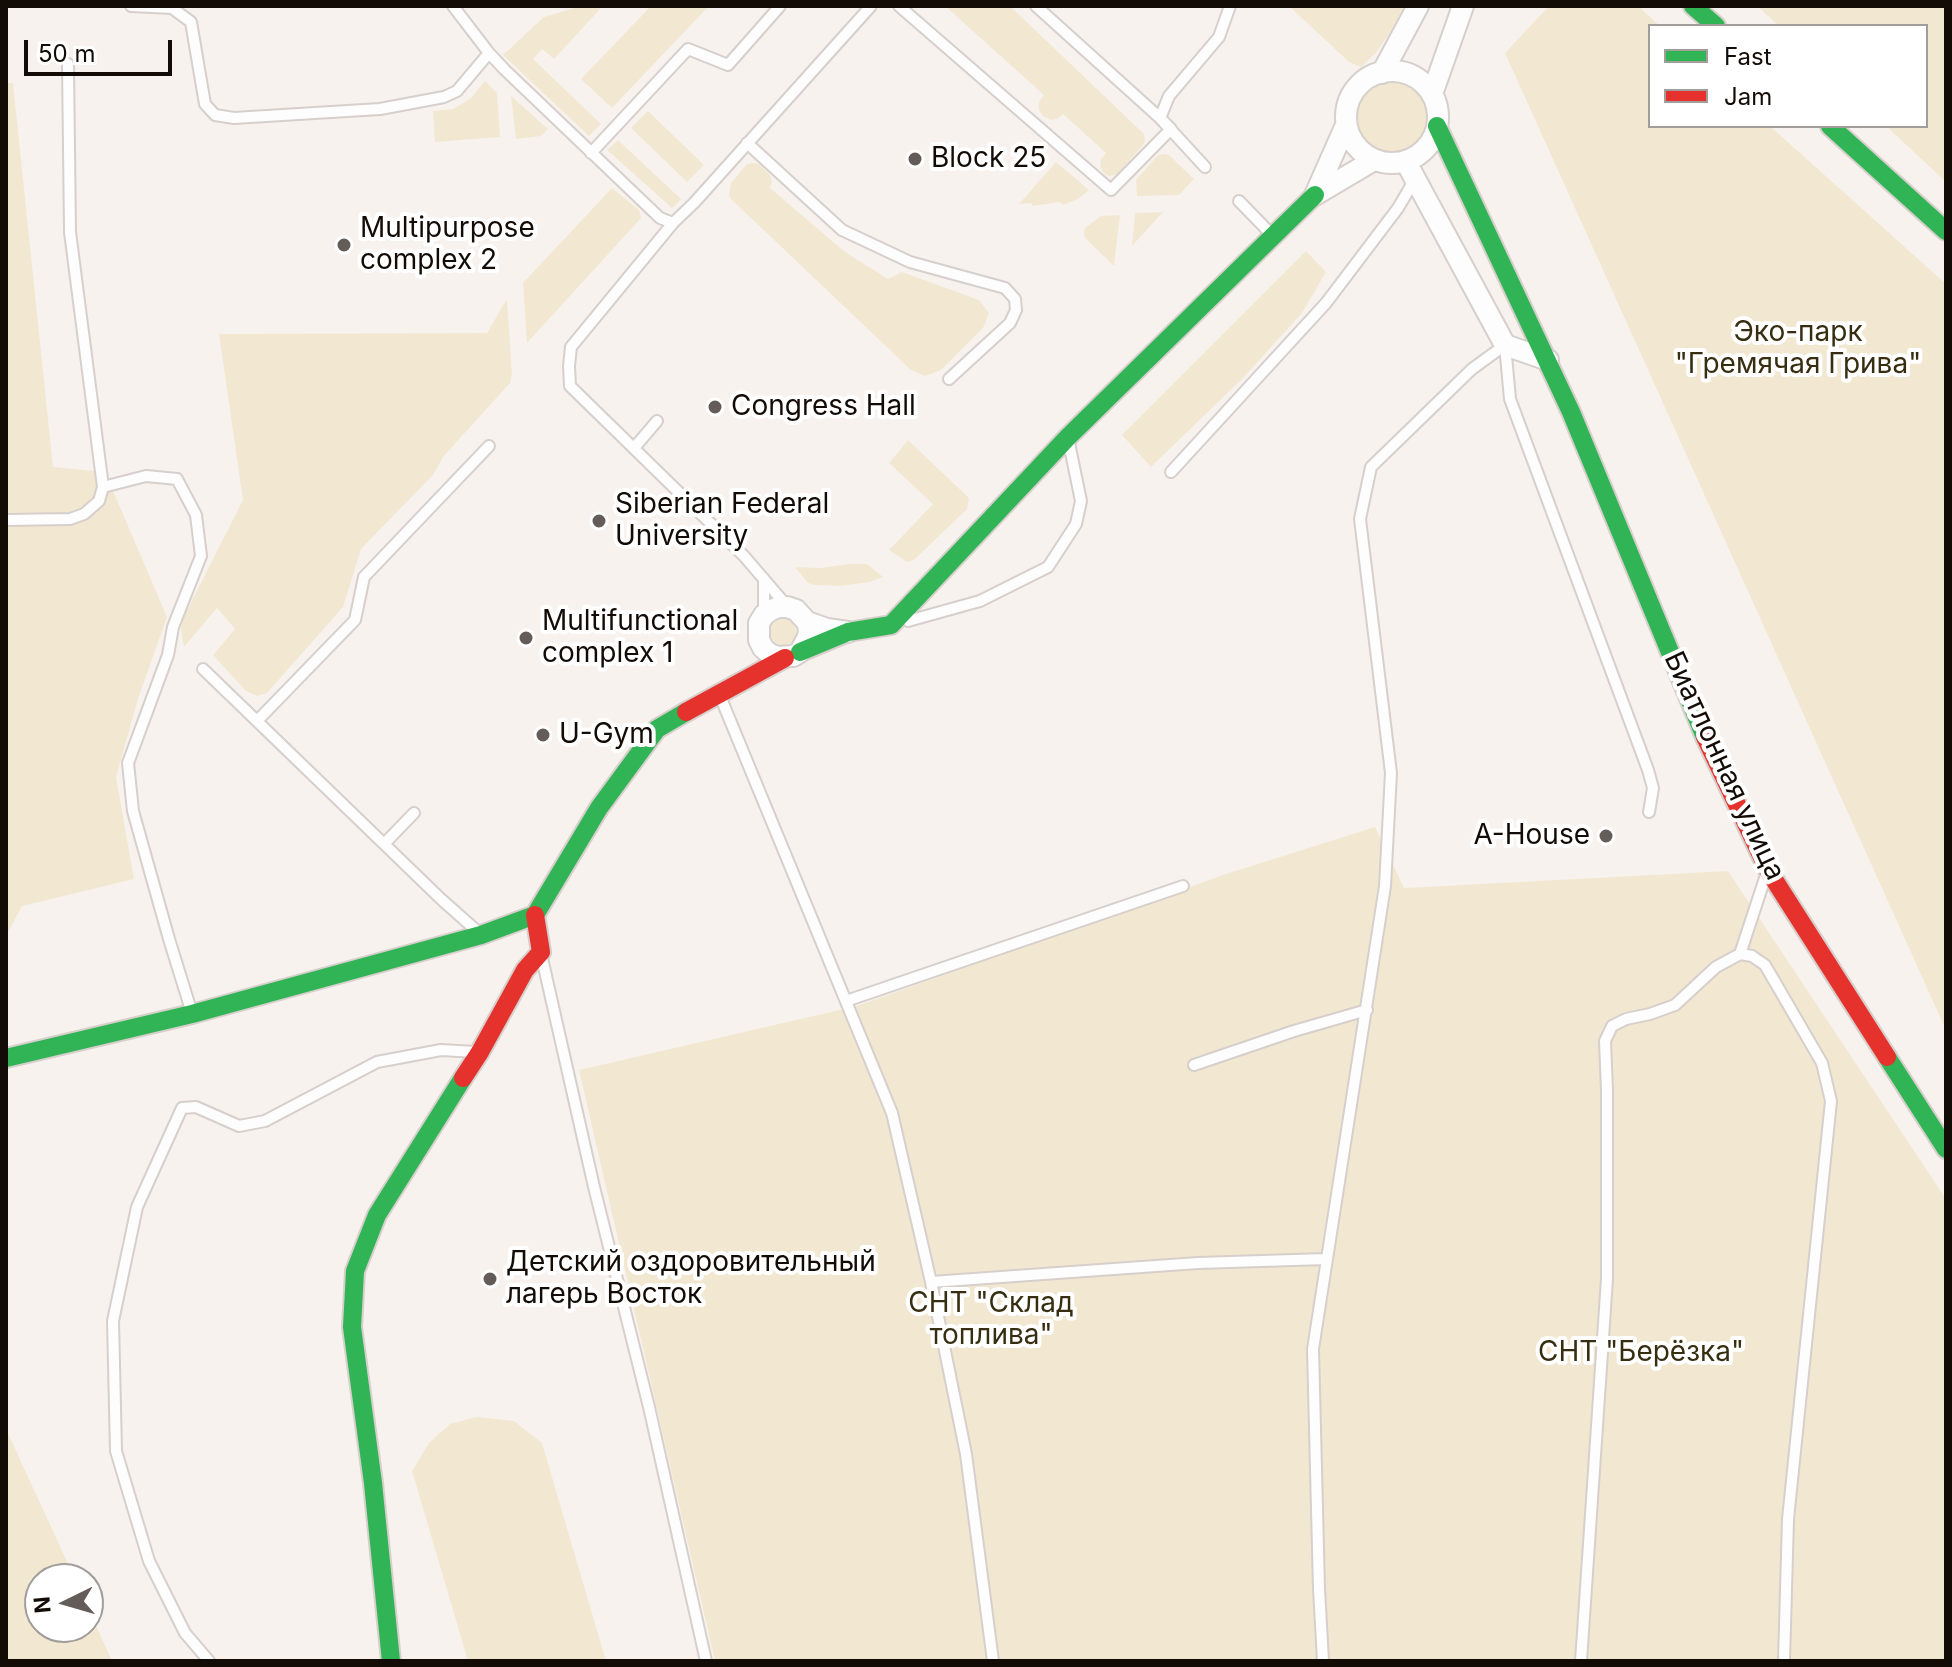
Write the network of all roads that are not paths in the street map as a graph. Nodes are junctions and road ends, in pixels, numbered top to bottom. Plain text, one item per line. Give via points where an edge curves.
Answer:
1 (131, 6) edge
2 (453, 6) edge
3 (780, 6) edge
4 (871, 6) edge
5 (899, 6) edge
6 (1036, 6) edge
7 (1230, 6) edge
8 (1418, 6) edge
9 (1463, 6) edge
10 (1693, 6) edge
11 (1714, 24) edge
12 (489, 53) junction
13 (68, 64) dead end
14 (1382, 73) junction
15 (1432, 94) junction
16 (1160, 118) junction
17 (1346, 125) junction
18 (1437, 126) junction
19 (1832, 128) edge
20 (1171, 129) junction
21 (747, 143) junction
22 (591, 153) junction
23 (1374, 160) junction
24 (1205, 167) dead end
25 (1410, 170) junction
26 (1315, 195) junction
27 (1239, 201) dead end
28 (673, 223) junction
29 (1946, 231) edge
30 (1273, 236) junction
31 (1505, 345) junction
32 (1548, 360) junction
33 (949, 379) dead end
34 (657, 421) dead end
35 (1068, 437) junction
36 (489, 446) dead end
37 (634, 448) junction
38 (1171, 472) dead end
39 (103, 487) junction
40 (6, 520) edge
41 (764, 579) junction
42 (787, 607) junction
43 (764, 615) junction
44 (807, 622) junction
45 (891, 625) junction
46 (848, 632) junction
47 (759, 640) junction
48 (793, 655) junction
49 (203, 669) dead end
50 (742, 680) junction
51 (719, 694) junction
52 (258, 720) junction
53 (1649, 812) dead end
54 (414, 813) dead end
55 (384, 844) junction
56 (1768, 870) junction
57 (1183, 886) dead end
58 (535, 915) junction
59 (481, 935) junction
60 (541, 952) junction
61 (1740, 954) junction
62 (846, 1001) junction
63 (1367, 1010) junction
64 (192, 1014) junction
65 (480, 1052) junction
66 (6, 1058) edge
67 (1194, 1065) dead end
68 (1946, 1149) edge
69 (1326, 1259) junction
70 (931, 1282) junction
71 (209, 1661) edge
72 (391, 1661) edge
73 (706, 1661) edge
74 (993, 1661) edge
75 (1323, 1661) edge
76 (1581, 1661) edge
77 (1784, 1661) edge

1 - 12 lane via 172,8 191,22 205,104 215,115 234,118 380,109 444,97 457,91
2 - 12 lane
3 - 22 lane via 728,65 688,49
4 - 21 lane
5 - 20 lane via 1111,190
6 - 16 lane
7 - 16 lane via 1219,37 1169,96
8 - 14 street
9 - 15 street
10 - 11 street
12 - 22 lane
13 - 39 lane via 70,232
14 - 15 street via 1410,74
14 - 17 street via 1367,78 1349,98
15 - 18 street
16 - 20 lane
17 - 23 street via 1351,140
17 - 26 street
18 - 25 street
18 - 32 street, Биатлонная улица
19 - 29 street
20 - 24 lane
21 - 28 lane
21 - 33 lane via 842,230 910,262 1005,288 1015,299 1010,323
22 - 28 lane via 660,218
23 - 25 street
23 - 26 street
25 - 31 street
25 - 38 lane via 1398,208 1326,303
26 - 30 street
27 - 30 lane
28 - 37 lane via 571,347 570,386
30 - 35 street
31 - 32 street
31 - 53 lane via 1510,399 1648,770 1653,788
31 - 63 lane via 1472,369 1371,467 1368,480 1360,519 1391,773 1385,886
32 - 56 street, Биатлонная улица via 1709,747
34 - 37 lane
35 - 45 street
35 - 45 lane via 1081,501 1076,524 1048,567 980,601
36 - 52 lane via 364,577 355,620
37 - 41 lane
39 - 40 lane via 99,501 70,519
39 - 64 lane via 146,476 177,479 196,515 201,556 128,763 133,811
41 - 42 lane
41 - 43 lane
42 - 43 street
42 - 44 street
43 - 47 street
44 - 46 street
44 - 48 street via 808,637
45 - 46 street
46 - 48 street
47 - 48 street via 770,654
47 - 50 street
48 - 50 street
49 - 52 lane
50 - 51 street
51 - 58 street via 657,729 599,808
51 - 62 lane
52 - 55 lane
54 - 55 lane
55 - 59 lane
56 - 61 lane
56 - 68 street, Биатлонная улица
57 - 62 lane
58 - 59 street
58 - 60 street
59 - 64 street
60 - 65 street via 525,970
60 - 73 lane
61 - 76 lane via 1716,967 1675,1005 1612,1026 1605,1041 1607,1279
61 - 77 lane via 1765,965 1822,1063 1831,1101 1788,1519
62 - 70 lane via 892,1113
63 - 67 lane
63 - 69 lane
64 - 66 street
65 - 71 lane via 441,1050 377,1062 265,1121 239,1126 196,1107 182,1108 137,1207 113,1321 116,1451 149,1561 185,1633
65 - 72 street via 377,1215 355,1271 352,1327
69 - 70 lane
69 - 75 lane via 1313,1349
70 - 74 lane via 966,1454

